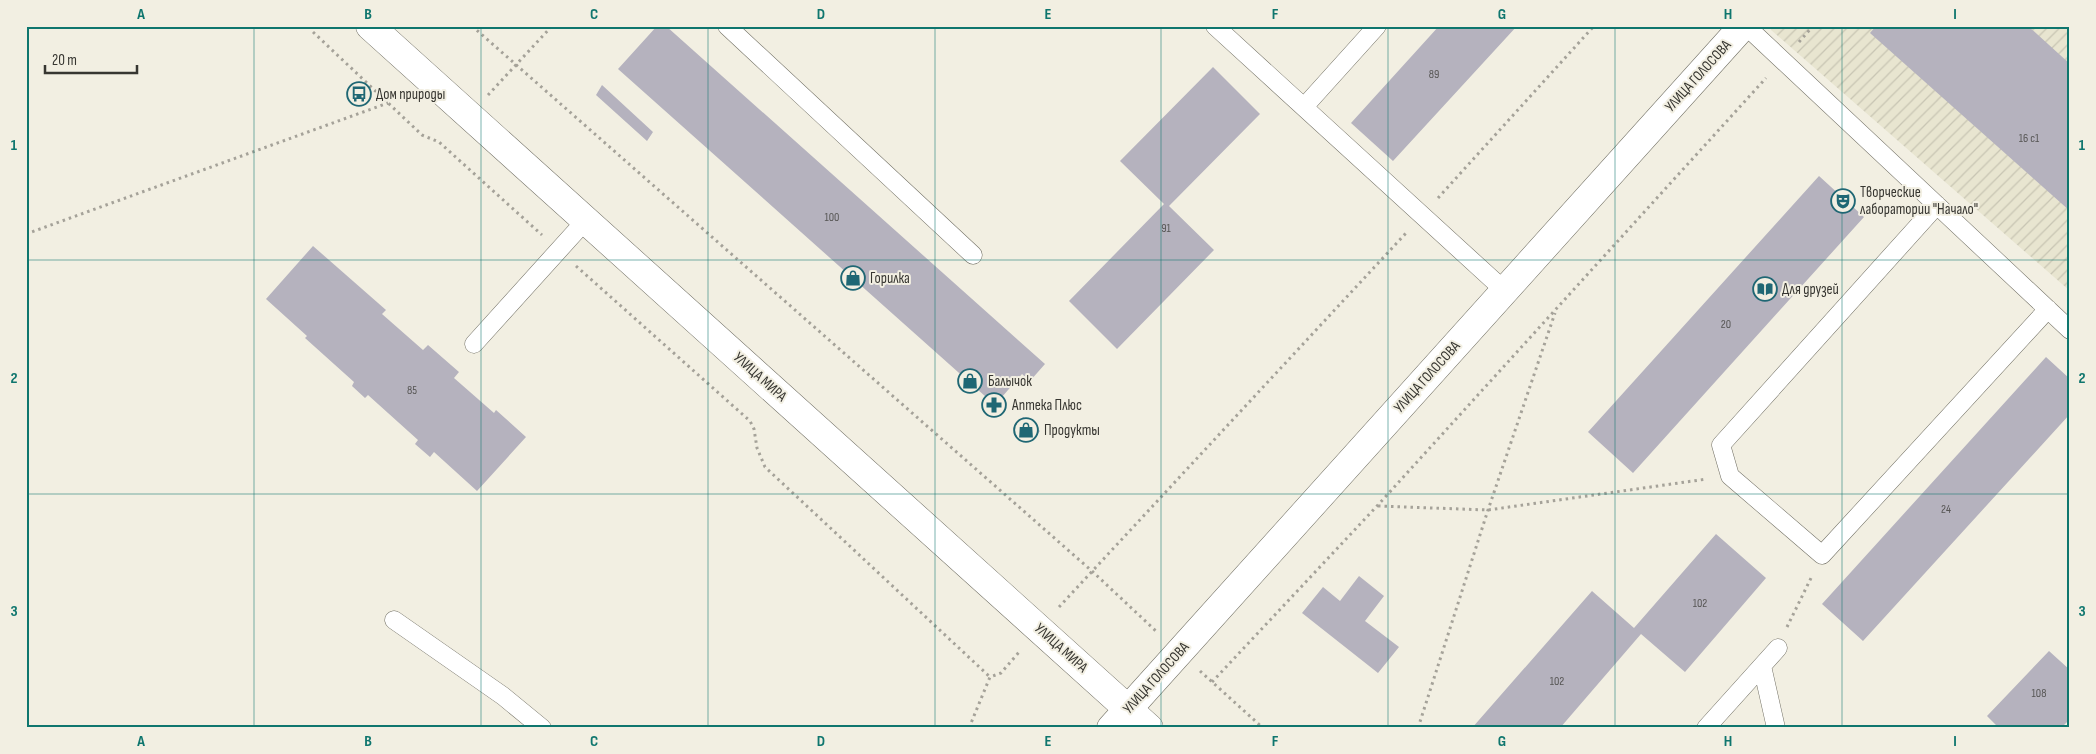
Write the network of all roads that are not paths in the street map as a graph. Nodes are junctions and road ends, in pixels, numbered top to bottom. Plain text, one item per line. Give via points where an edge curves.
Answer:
1 (370, 26) edge
2 (727, 26) edge
3 (1216, 26) edge
4 (1377, 26) edge
5 (1744, 26) edge
6 (1304, 107) junction
7 (1937, 205) junction
8 (586, 220) junction
9 (973, 254) dead end
10 (1505, 291) junction
11 (2048, 309) junction
12 (2070, 330) edge
13 (474, 344) dead end
14 (394, 620) dead end
15 (1778, 648) road end
16 (1762, 666) junction
17 (1120, 719) edge
18 (542, 728) edge
19 (1149, 728) edge
20 (1706, 728) edge
21 (1776, 728) edge

1 - 8 main road, УЛИЦА МИРА
2 - 9 lane
3 - 6 lane
4 - 6 lane
5 - 7 lane
5 - 10 main road, УЛИЦА ГОЛОСОВА
6 - 10 lane
7 - 11 lane
7 - 11 lane via 1721,445 1730,476 1822,555
8 - 13 lane
8 - 17 main road, УЛИЦА МИРА via 1039,629
10 - 17 main road, УЛИЦА ГОЛОСОВА
11 - 12 lane
14 - 18 lane via 503,696
15 - 16 lane
16 - 20 lane
16 - 21 lane
17 - 19 main road, УЛИЦА МИРА

